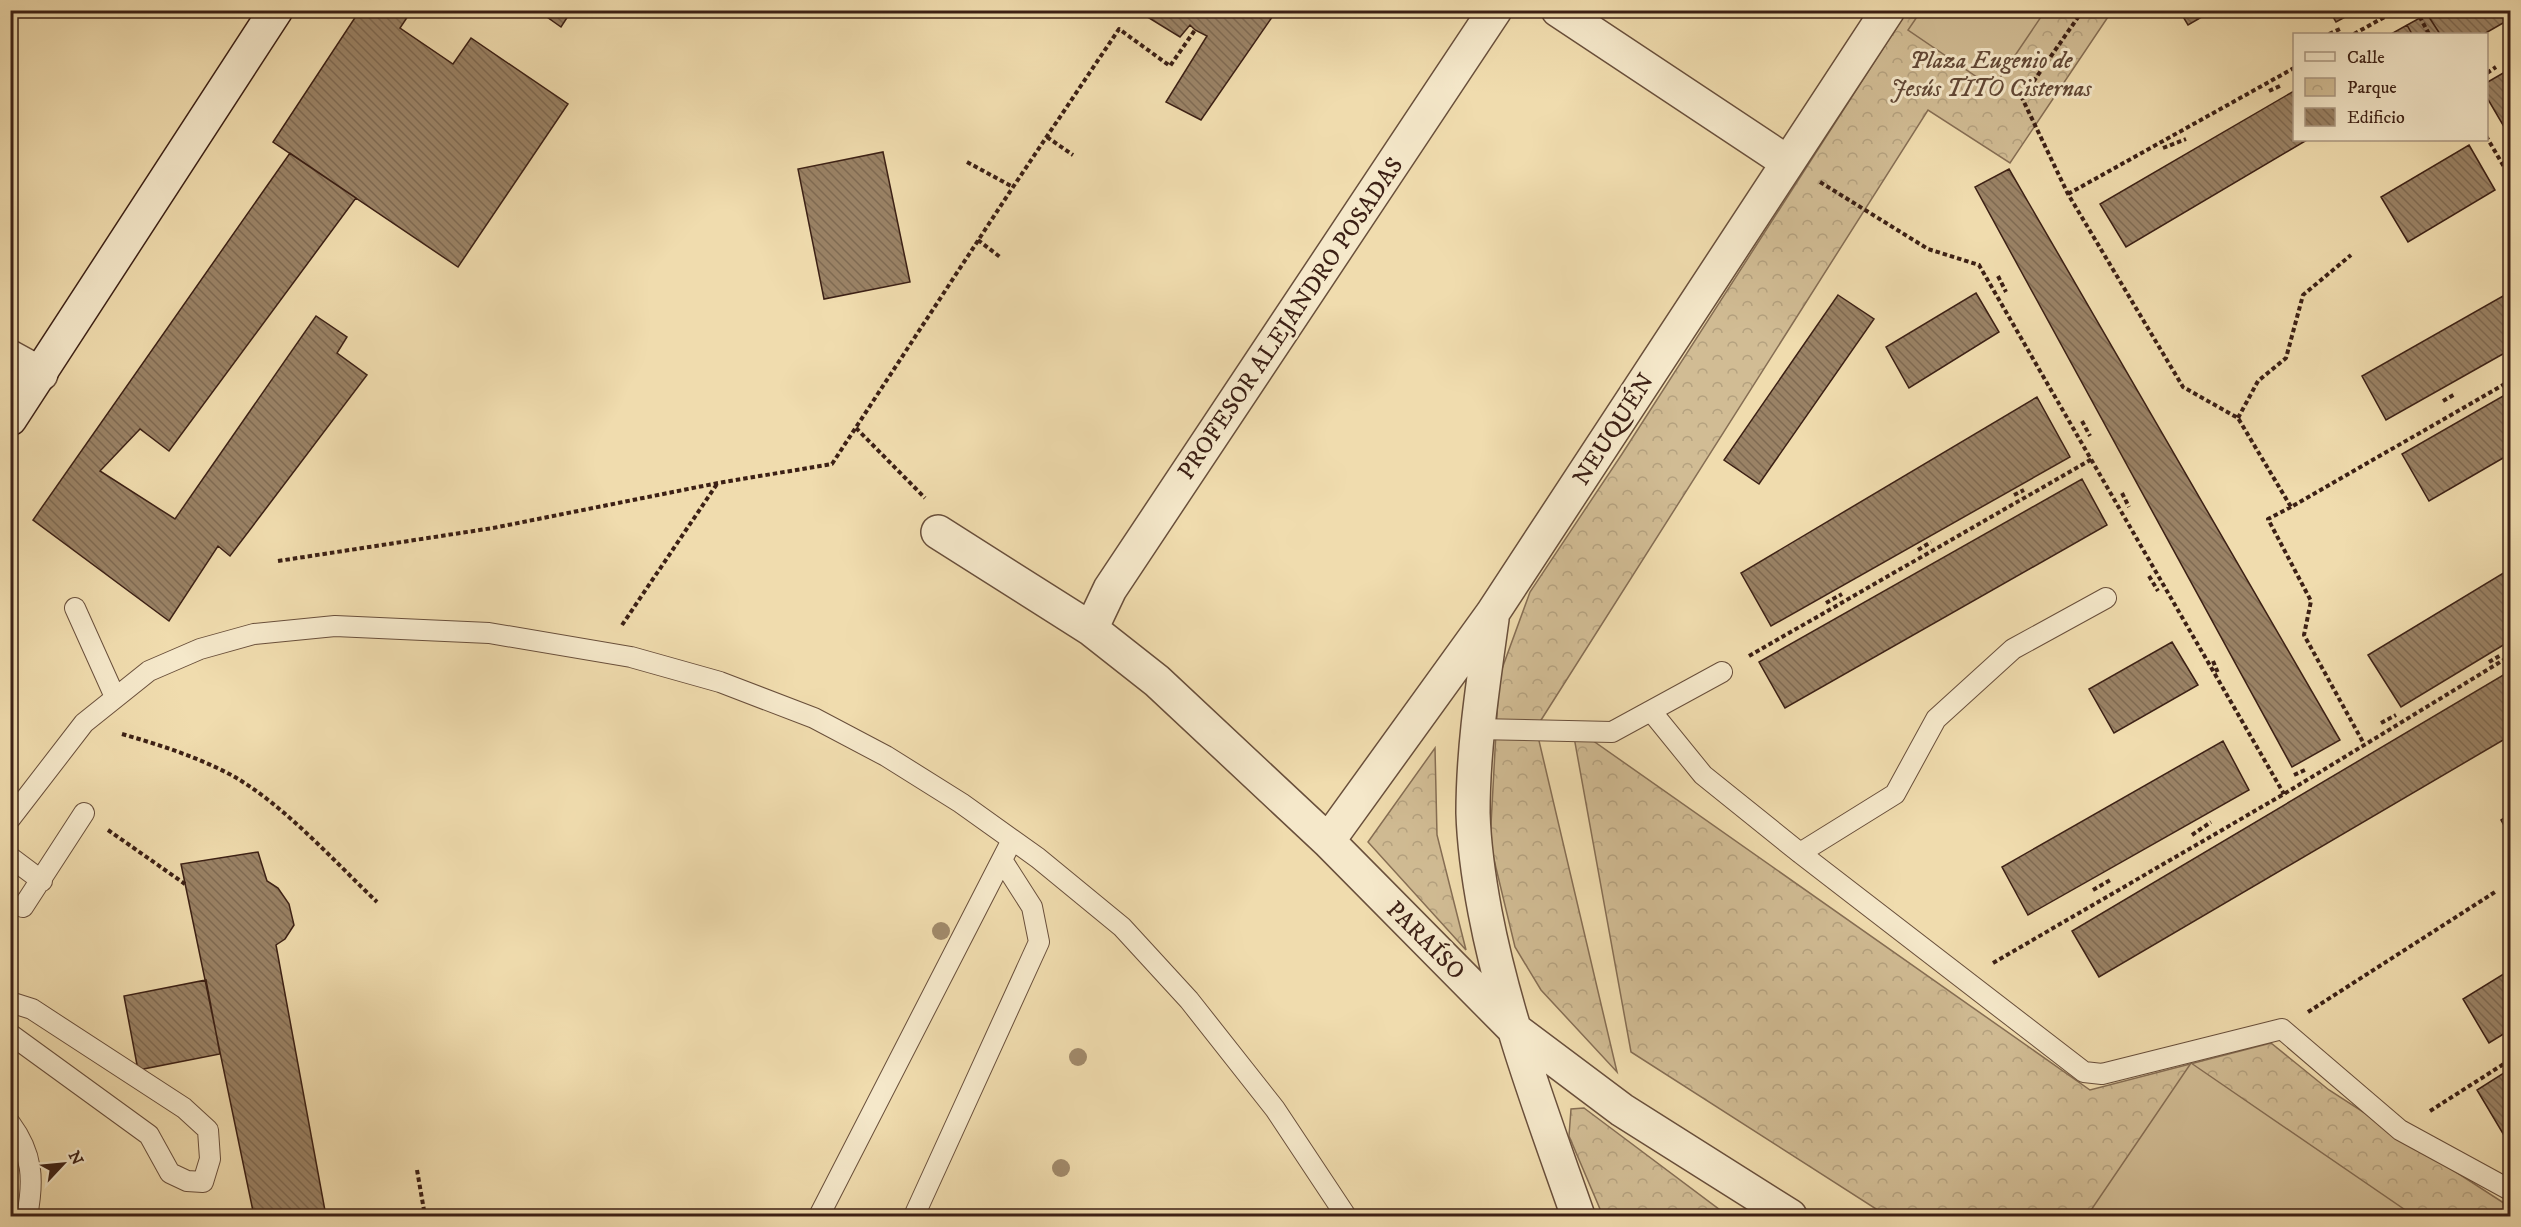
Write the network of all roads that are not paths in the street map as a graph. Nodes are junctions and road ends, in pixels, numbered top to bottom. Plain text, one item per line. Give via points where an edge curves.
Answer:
1 (276, 10) edge
2 (1495, 10) edge
3 (1558, 10) edge
4 (1888, 10) edge
5 (1787, 162) junction
6 (10, 357) edge
7 (41, 374) junction
8 (10, 419) edge
9 (938, 532) dead end
10 (2106, 598) dead end
11 (75, 608) dead end
12 (1492, 614) junction
13 (1091, 629) junction
14 (1722, 672) road end
15 (116, 697) junction
16 (1651, 711) junction
17 (1476, 729) junction
18 (84, 813) road end
19 (10, 819) edge
20 (1012, 840) junction
21 (1328, 841) junction
22 (1800, 853) junction
23 (10, 857) edge
24 (1002, 860) junction
25 (42, 881) junction
26 (23, 908) dead end
27 (10, 1002) edge
28 (1514, 1029) junction
29 (10, 1034) edge
30 (10, 1123) edge
31 (2511, 1190) edge
32 (27, 1216) edge
33 (819, 1216) edge
34 (914, 1216) edge
35 (1346, 1216) edge
36 (1578, 1216) edge
37 (1790, 1216) edge

1 - 7 street
2 - 13 street, PROFESOR ALEJANDRO POSADAS via 1110,589
3 - 5 street
4 - 5 street, NEUQUÉN
5 - 12 street, NEUQUÉN
6 - 7 street
7 - 8 street
9 - 13 street, PARAÍSO
10 - 22 lane via 2013,649 1936,719 1894,795
11 - 15 lane
12 - 17 street
12 - 21 street, NEUQUÉN
13 - 21 street, PARAÍSO via 1157,681
14 - 16 lane
15 - 19 lane via 84,723
15 - 20 lane via 149,671 200,649 254,634 335,626 489,633 631,657 720,682 814,718 886,756
16 - 17 lane via 1612,732
16 - 22 lane via 1702,775
17 - 28 street via 1473,815 1479,880 1494,958
18 - 25 lane
20 - 24 lane
20 - 35 lane via 1122,927 1189,1000 1275,1109
21 - 28 street, PARAÍSO
22 - 31 lane via 2084,1071 2102,1074 2282,1029 2400,1130
23 - 25 lane
24 - 33 lane
24 - 34 lane via 1032,907 1039,942
25 - 26 lane
27 - 29 lane via 32,1009 184,1108 208,1130 210,1159 203,1182 187,1181 170,1173 149,1135
28 - 36 street
28 - 37 street, PARAÍSO via 1622,1110
30 - 32 lane via 31,1166

